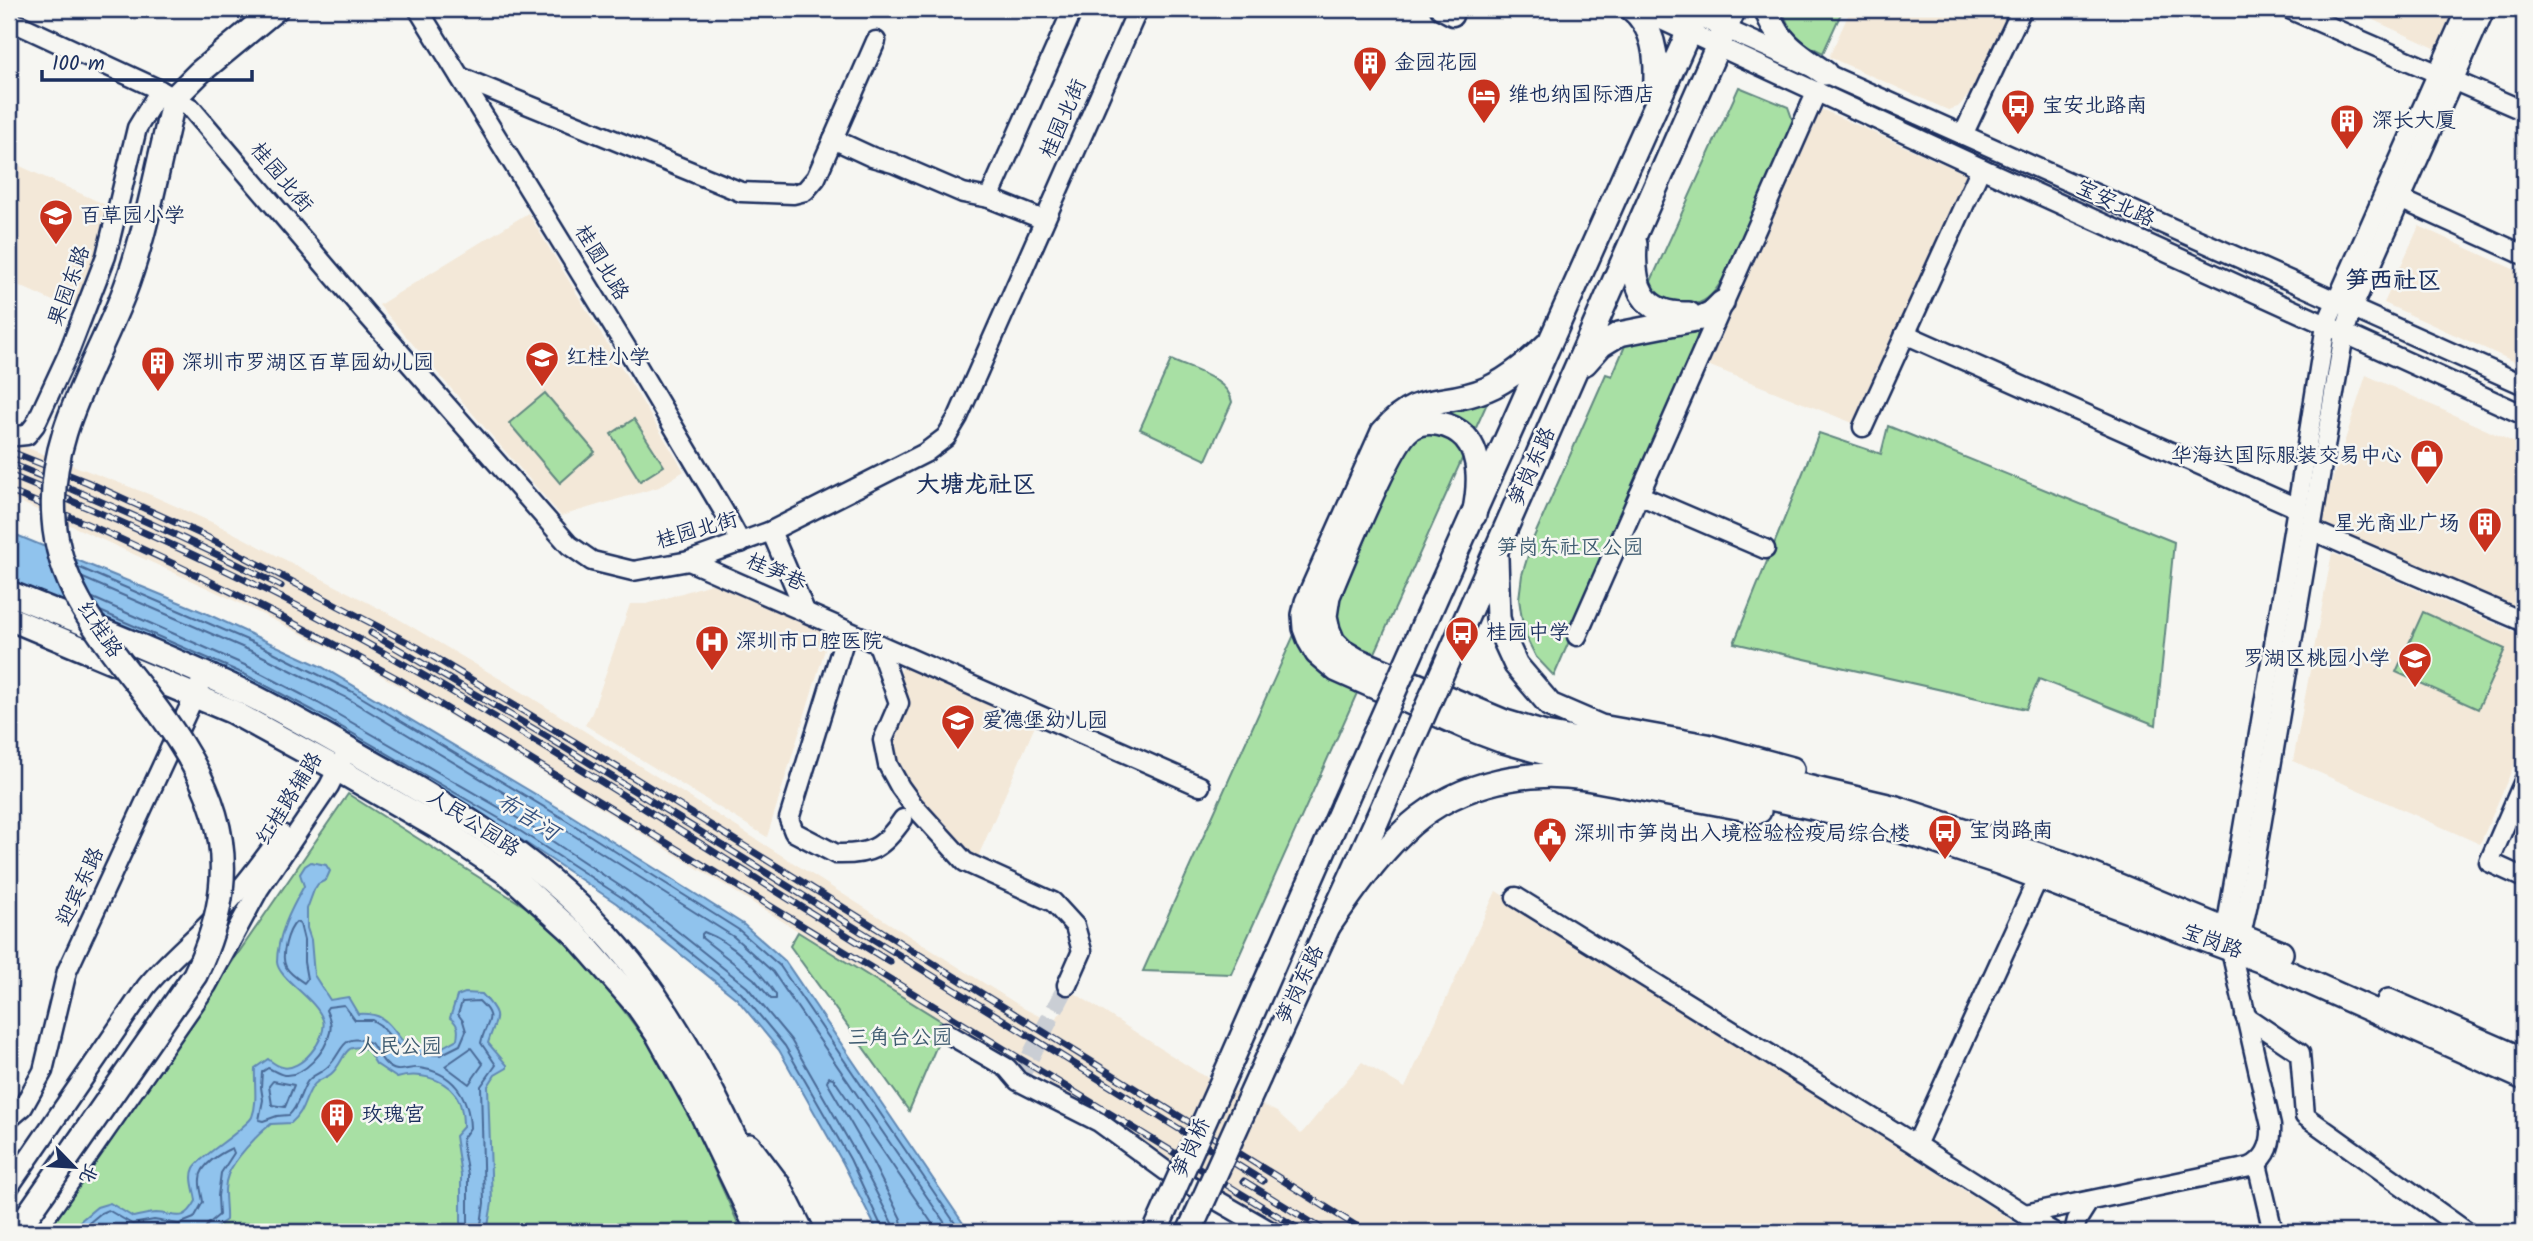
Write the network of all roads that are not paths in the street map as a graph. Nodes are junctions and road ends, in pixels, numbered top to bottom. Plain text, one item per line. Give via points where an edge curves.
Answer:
1 (253, 9) edge
2 (276, 9) edge
3 (418, 9) edge
4 (1073, 9) edge
5 (1138, 9) edge
6 (1632, 9) edge
7 (1638, 9) edge
8 (1767, 9) edge
9 (2022, 9) edge
10 (2289, 9) edge
11 (2466, 9) edge
12 (2485, 9) edge
13 (1691, 16) edge
14 (9, 20) edge
15 (1726, 28) edge
16 (876, 41) dead end
17 (460, 77) junction
18 (2445, 77) junction
19 (1821, 82) junction
20 (167, 94) junction
21 (1653, 111) junction
22 (2524, 111) edge
23 (1963, 135) junction
24 (833, 139) junction
25 (158, 140) junction
26 (1981, 168) junction
27 (989, 198) junction
28 (2400, 199) junction
29 (1044, 220) junction
30 (1636, 232) junction
31 (2524, 255) edge
32 (1722, 303) junction
33 (2344, 305) junction
34 (2326, 326) junction
35 (1905, 334) junction
36 (2344, 334) junction
37 (1549, 343) junction
38 (1571, 380) junction
39 (2524, 386) edge
40 (2524, 415) edge
41 (1863, 427) dead end
42 (9, 434) edge
43 (1639, 495) junction
44 (2297, 508) junction
45 (1474, 515) junction
46 (2311, 530) junction
47 (771, 531) junction
48 (741, 543) junction
49 (1765, 549) dead end
50 (1496, 552) junction
51 (689, 561) junction
52 (9, 593) edge
53 (805, 611) junction
54 (9, 618) edge
55 (2524, 622) edge
56 (847, 631) junction
57 (1577, 636) dead end
58 (878, 644) junction
59 (200, 685) junction
60 (347, 748) junction
61 (334, 767) junction
62 (2524, 781) edge
63 (1200, 786) dead end
64 (1893, 818) junction
65 (903, 819) dead end
66 (2039, 876) junction
67 (2524, 878) edge
68 (1516, 897) dead end
69 (1329, 925) junction
70 (2233, 938) junction
71 (1067, 985) tunnel mouth
72 (2245, 1016) junction
73 (945, 1031) dead end
74 (2524, 1060) edge
75 (1230, 1064) joint
76 (1259, 1077) joint
77 (2524, 1078) edge
78 (9, 1119) edge
79 (728, 1122) junction
80 (1916, 1145) junction
81 (2257, 1164) junction
82 (9, 1187) edge
83 (2089, 1201) junction
84 (2025, 1214) junction
85 (9, 1221) edge
86 (16, 1232) edge
87 (36, 1232) edge
88 (759, 1232) edge
89 (778, 1232) edge
90 (802, 1232) edge
91 (1155, 1232) edge
92 (1189, 1232) edge
93 (1272, 1232) edge
94 (2053, 1232) edge
95 (2074, 1232) edge
96 (2273, 1232) edge
97 (2467, 1232) edge

1 - 20 main road
2 - 20 main road
3 - 17 street, 桂圆北路
4 - 27 street
5 - 29 street, 桂园北街
6 - 21 main road via 1647,27 1655,53
7 - 13 street, 宝安北路
8 - 19 main road via 1786,45
9 - 23 street
10 - 18 street
11 - 18 street
12 - 18 street
13 - 15 street, 宝安北路
13 - 21 main road, 笋岗东路
14 - 20 street, 桂园北街
15 - 19 street, 宝安北路
15 - 30 main road, 笋岗东路
16 - 24 street
17 - 24 street via 741,192 805,191 816,178
17 - 48 street, 桂圆北路
18 - 22 street
18 - 28 street
18 - 33 street
19 - 23 street, 宝安北路
19 - 26 street, 宝安北路
19 - 32 street
20 - 25 main road, 红桂路
20 - 42 street, 果园东路 via 137,128 106,256 68,354 35,425 27,435
20 - 51 street, 桂园北街 via 191,108 569,545 593,561 633,571
21 - 37 main road, 笋岗东路
23 - 33 street, 宝安北路
24 - 27 street via 964,193
25 - 85 main road, 红桂路 via 119,267 47,442 41,513 50,568 73,617 160,733 194,793 205,831 209,887 196,942 177,980
25 - 86 main road, 红桂路, bridge via 144,226 124,292 62,438 54,479 54,522 62,565 85,613 189,754 204,783 219,834 221,903 210,942 188,986
26 - 34 street, 宝安北路
26 - 35 street
27 - 29 street
28 - 31 street
28 - 33 street
29 - 47 street, 桂园北街 via 946,437 925,453
30 - 32 main road via 1636,280 1652,306 1680,314
30 - 38 main road, 笋岗东路
32 - 38 main road via 1701,318 1619,334 1601,345
32 - 43 street
33 - 34 street
33 - 36 street
33 - 39 street, 宝安北路
34 - 36 street, 宝安北路
34 - 44 street
35 - 41 street
35 - 44 street
36 - 40 street, 宝安北路
36 - 46 street
37 - 45 main road, 笋岗东路
37 - 64 main road via 1496,384 1470,395 1415,405 1383,432 1307,602 1305,628 1317,653 1349,677 1500,740 1574,761
38 - 50 main road, 笋岗东路
43 - 49 street
43 - 57 street
44 - 70 street
45 - 64 main road via 1478,496 1475,456 1466,438 1435,422 1410,428 1392,456 1328,596 1325,616 1333,642 1357,660 1506,722 1545,734 1704,763
45 - 75 main road, 笋岗东路, bridge
46 - 55 street
46 - 70 street via 2251,889
47 - 48 street, 桂园北街
47 - 53 street
48 - 51 street, 桂园北街
50 - 64 main road via 1498,618 1505,641 1516,665 1550,705 1601,727 1707,746 1839,783
50 - 69 main road, 笋岗东路, bridge
51 - 53 street, 桂笋巷
52 - 59 main road, 人民公园路
53 - 56 street, 桂笋巷
54 - 59 main road, 人民公园路
56 - 58 street, 桂笋巷
56 - 65 street via 789,819 794,832 836,854 870,850 888,841
58 - 63 street, 桂笋巷
58 - 71 street via 899,703 883,740 888,765 913,805 965,862 1053,902 1075,926 1082,951
59 - 60 main road, 人民公园路 via 248,695
59 - 61 main road, 人民公园路
59 - 78 street, 迎宾东路 via 67,971 43,1071 23,1107
60 - 61 street, 红桂路辅路
60 - 79 main road, 人民公园路 via 507,845 591,918 659,1001
61 - 82 street, 红桂路辅路 via 217,916 162,967
61 - 87 street, 红桂路辅路 via 329,786 259,889 208,985
61 - 88 main road, 人民公园路 via 511,876 574,933 658,1035
62 - 67 street via 2489,862
64 - 66 main road, 宝岗路
64 - 69 main road via 1804,820 1583,777 1515,778 1448,799 1406,829 1359,882
64 - 70 main road, 宝岗路 via 2063,863
66 - 70 main road, 宝岗路
66 - 80 street
68 - 80 street
69 - 76 main road, 笋岗东路
70 - 72 street
70 - 74 main road, 宝岗路
70 - 77 main road, 宝岗路
72 - 81 street via 2271,1126 2269,1149
72 - 97 street via 2300,1053 2305,1116
73 - 93 street via 1007,1068 1018,1081 1099,1122 1166,1171
75 - 91 main road, 笋岗桥, bridge
76 - 92 main road, 笋岗桥, bridge
79 - 89 main road, 人民公园路
79 - 90 main road via 779,1186
80 - 84 street
81 - 83 street
81 - 96 street
83 - 84 street
83 - 95 street
84 - 94 street

